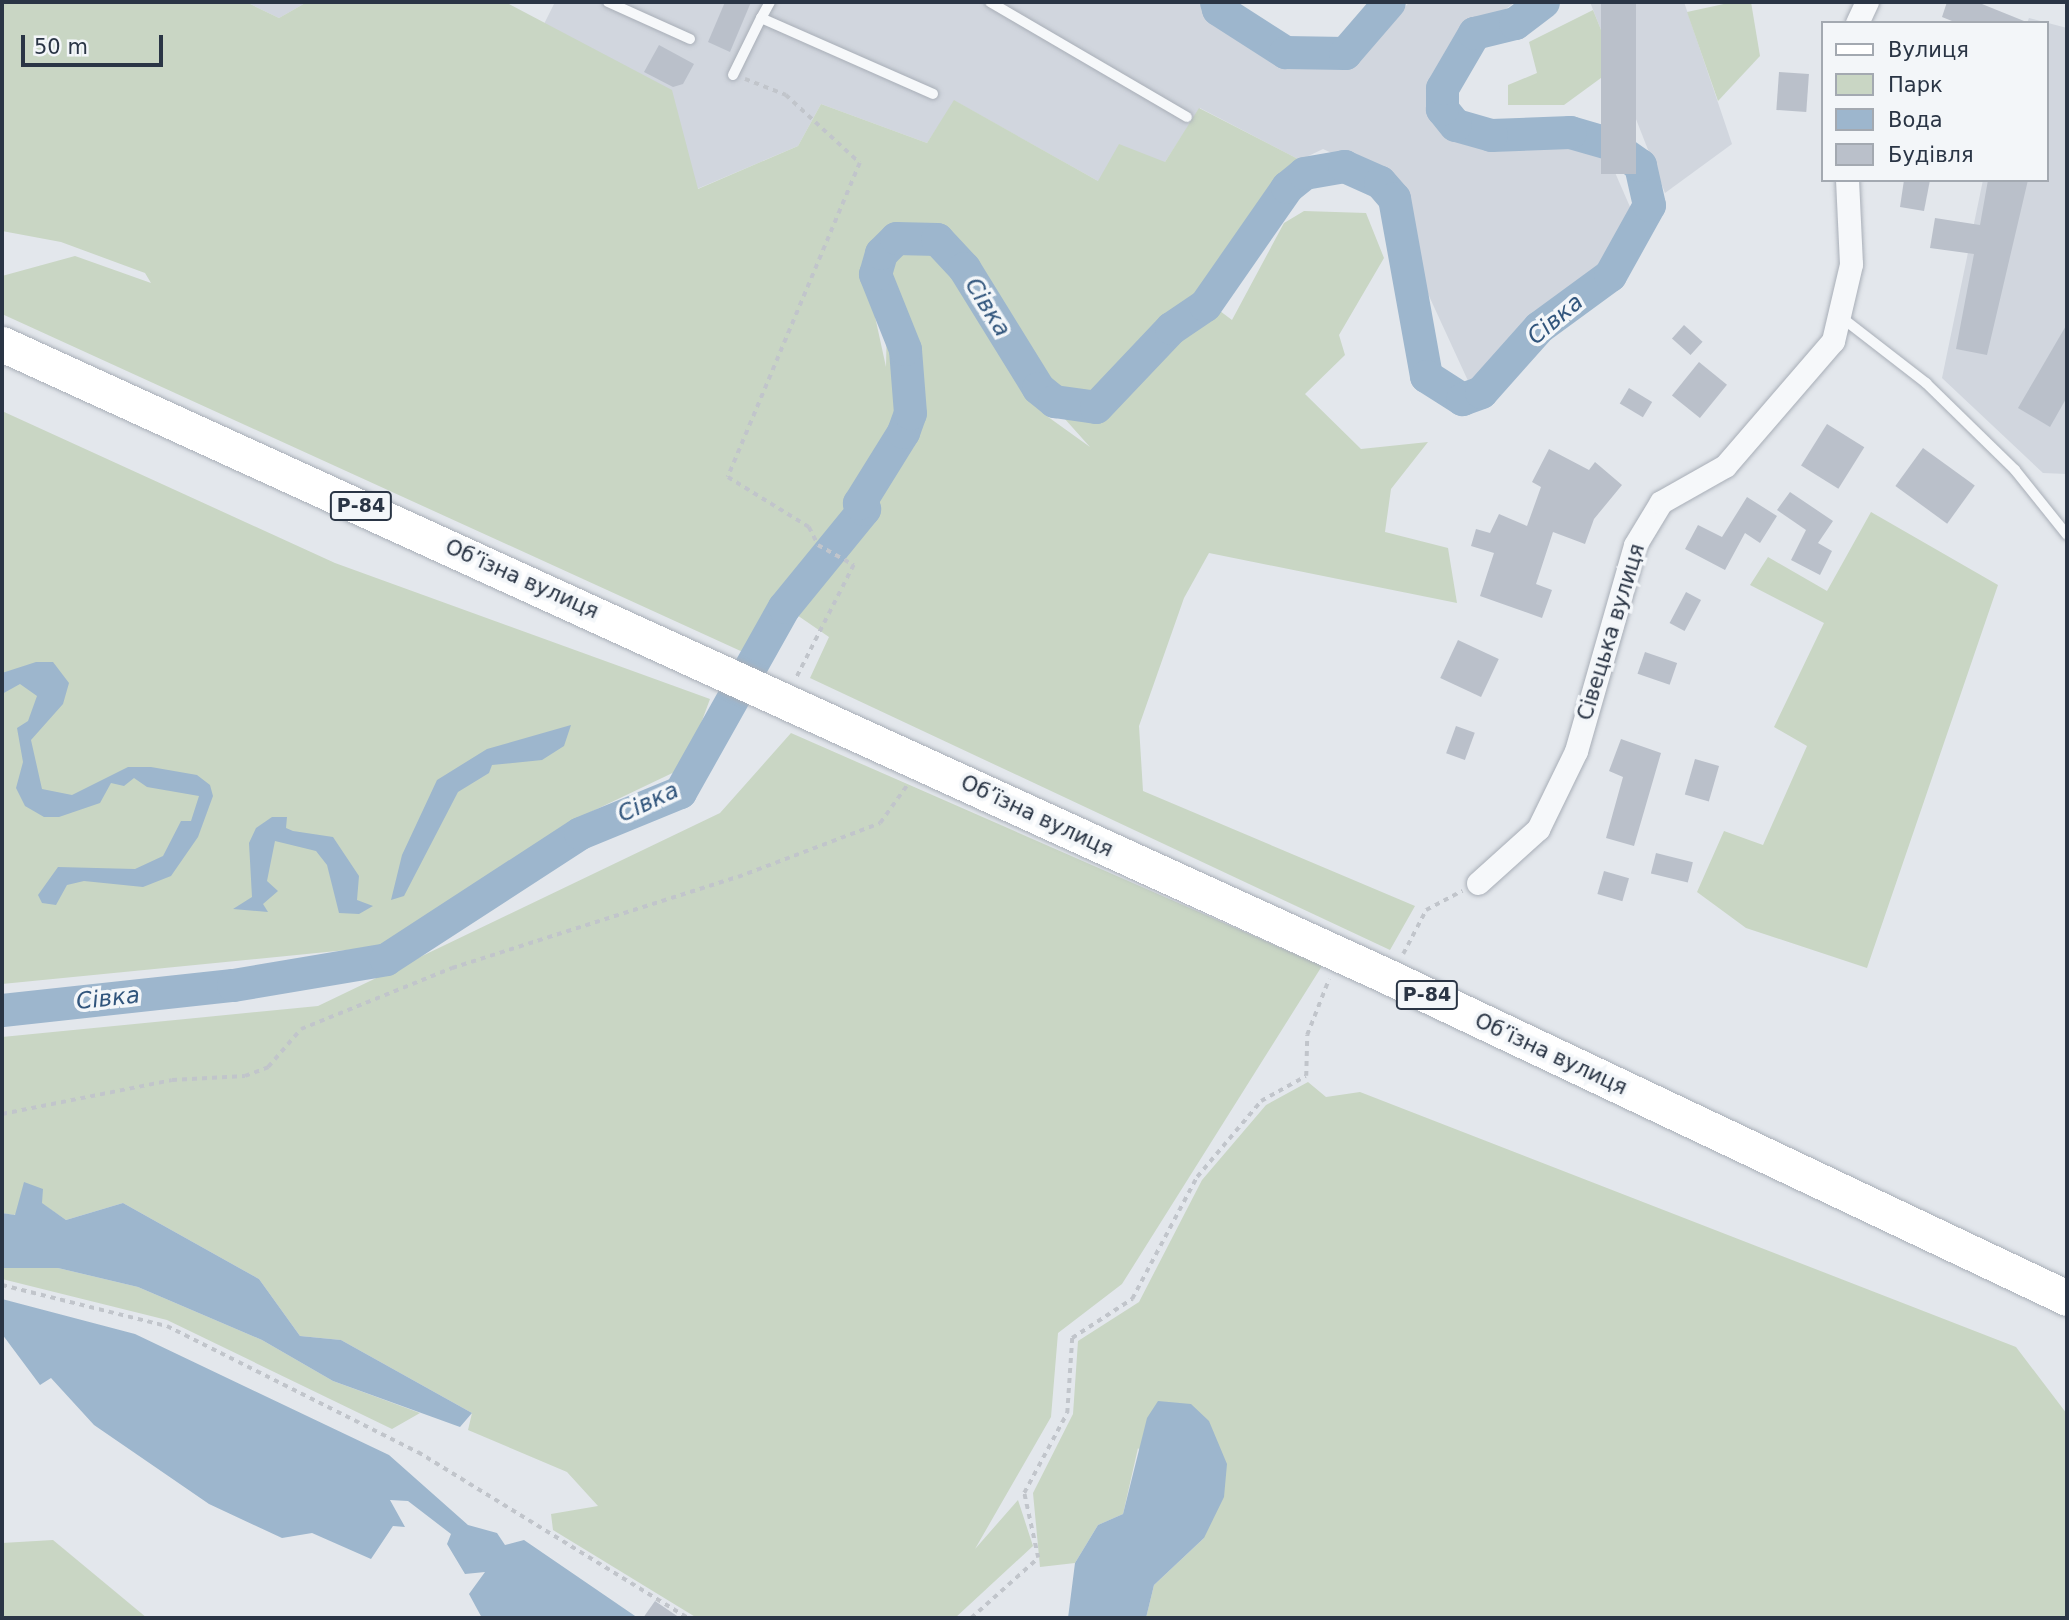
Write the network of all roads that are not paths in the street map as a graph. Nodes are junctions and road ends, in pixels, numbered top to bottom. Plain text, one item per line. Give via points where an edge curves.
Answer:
1 (608, 2) edge
2 (770, 2) edge
3 (990, 2) edge
4 (1867, 2) edge
5 (761, 19) junction
6 (1858, 21) edge
7 (690, 39) dead end
8 (733, 75) road end
9 (933, 94) dead end
10 (1187, 117) dead end
11 (1847, 182) edge
12 (1841, 317) junction
13 (2, 344) edge
14 (2067, 535) edge
15 (1478, 883) road end
16 (2067, 1298) edge

1 - 7 lane
2 - 5 lane
3 - 10 lane
4 - 6 street
5 - 8 lane
5 - 9 lane
11 - 12 street, Сівецька вулиця via 1852,264
12 - 14 lane via 1926,383 2015,470
12 - 15 street, Сівецька вулиця via 1832,341 1786,402 1725,466 1661,502 1635,545 1576,751 1538,829
13 - 16 main road, Обʼїзна вулиця / Р-84 via 785,698

